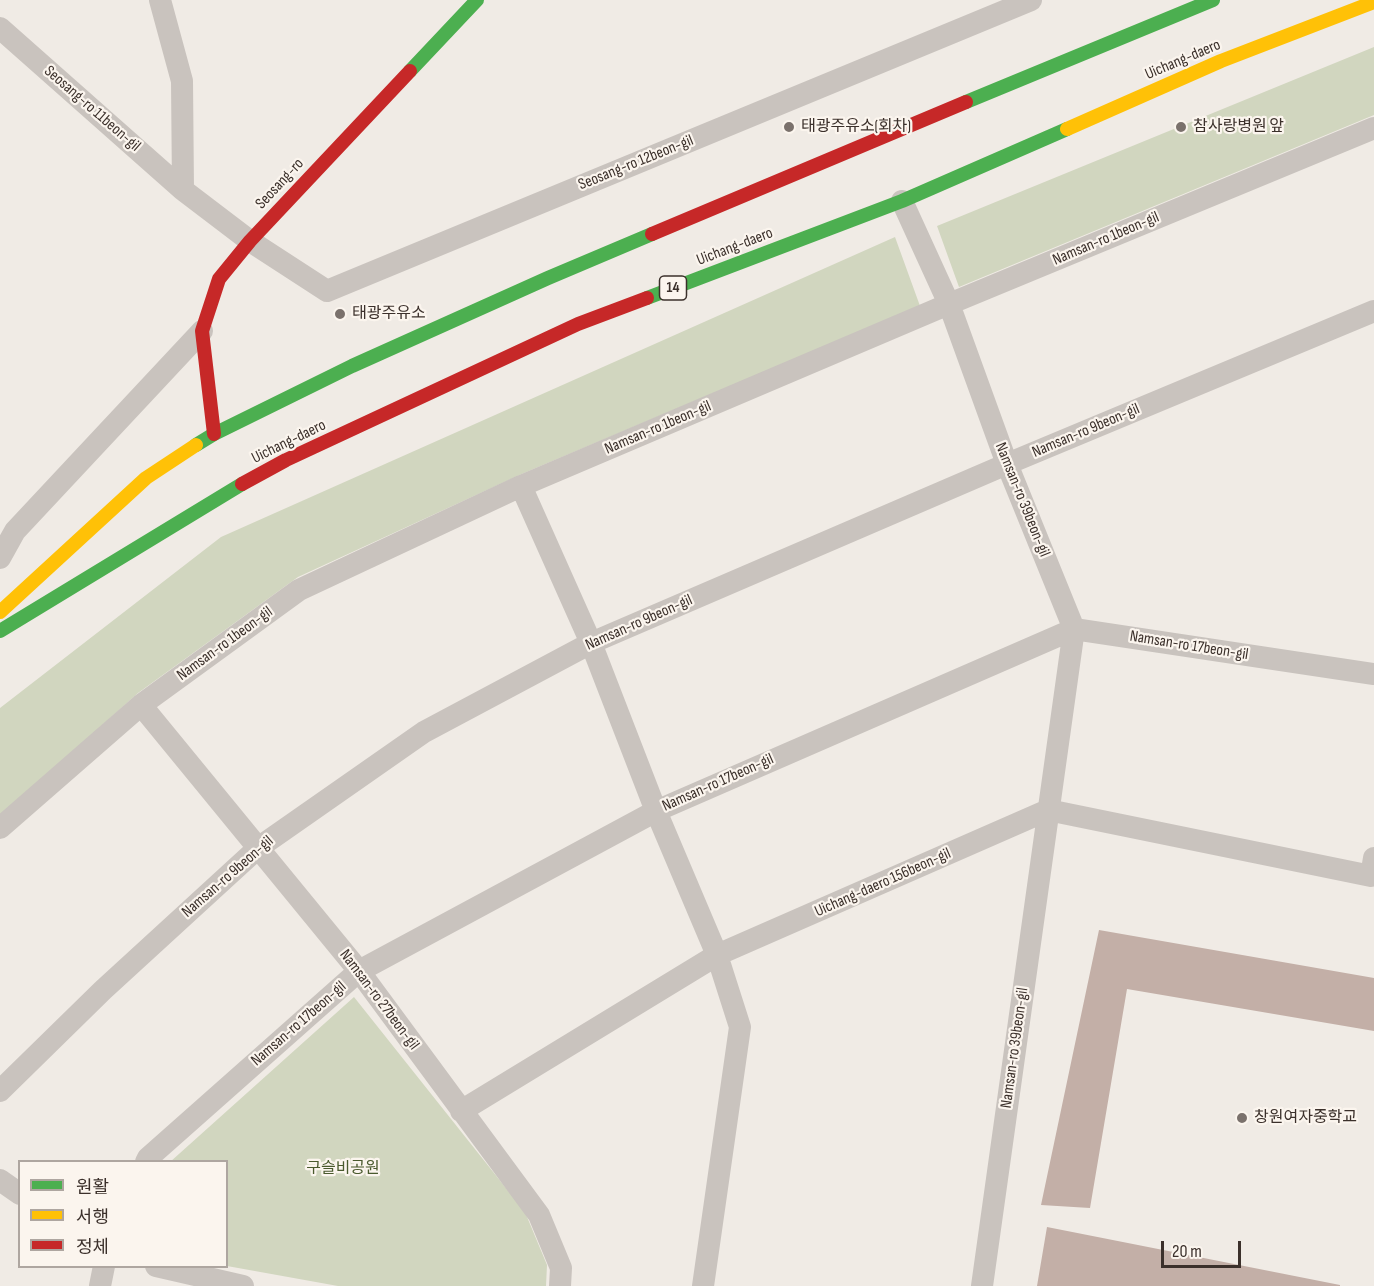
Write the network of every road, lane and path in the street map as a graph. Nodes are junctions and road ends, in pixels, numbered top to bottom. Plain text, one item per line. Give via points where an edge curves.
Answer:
1 (160, 0) edge
2 (477, 0) edge
3 (1031, 0) edge
4 (1213, 0) edge
5 (1374, 2) edge
6 (0, 28) edge
7 (1374, 128) edge
8 (183, 190) junction
9 (902, 201) junction
10 (250, 241) junction
11 (949, 304) junction
12 (1374, 311) edge
13 (202, 331) junction
14 (214, 434) junction
15 (1007, 464) junction
16 (521, 486) junction
17 (0, 558) edge
18 (0, 612) edge
19 (1074, 628) junction
20 (0, 631) edge
21 (591, 643) junction
22 (1374, 674) edge
23 (141, 705) junction
24 (1048, 810) junction
25 (656, 811) junction
26 (0, 828) edge
27 (258, 848) junction
28 (1373, 867) edge
29 (717, 955) junction
30 (359, 971) junction
31 (0, 1091) edge
32 (461, 1111) junction
33 (147, 1160) edge
34 (0, 1180) edge
35 (18, 1193) edge
36 (104, 1268) edge
37 (165, 1268) edge
38 (100, 1286) edge
39 (243, 1286) edge
40 (560, 1286) edge
41 (703, 1286) edge
42 (982, 1286) edge

1 - 8 street via 182,81
2 - 10 main road, Seosang-ro
3 - 10 street, Seosang-ro 12beon-gil via 327,291
4 - 14 main road via 548,278 352,366
5 - 9 main road, Uichang-daero / 14 via 1221,61
6 - 8 street, Seosang-ro 11beon-gil
7 - 11 street, Namsan-ro 1beon-gil
8 - 10 street, Seosang-ro 11beon-gil
9 - 11 street, Namsan-ro 39beon-gil
9 - 20 main road, Uichang-daero / 14 via 578,324 286,460
10 - 13 main road, Seosang-ro via 219,279
11 - 15 street, Namsan-ro 39beon-gil
11 - 16 street, Namsan-ro 1beon-gil
12 - 15 street, Namsan-ro 9beon-gil
13 - 14 main road, Seosang-ro
13 - 17 street via 15,531
14 - 18 main road via 146,478
15 - 19 street, Namsan-ro 39beon-gil
15 - 21 street, Namsan-ro 9beon-gil
16 - 21 street
16 - 23 street, Namsan-ro 1beon-gil via 299,590
19 - 22 street, Namsan-ro 17beon-gil
19 - 24 street, Namsan-ro 39beon-gil
19 - 25 street, Namsan-ro 17beon-gil
21 - 25 street
21 - 27 street, Namsan-ro 9beon-gil via 424,732
23 - 26 street, Namsan-ro 1beon-gil
23 - 27 street, Namsan-ro 27beon-gil
24 - 28 street
24 - 29 street, Uichang-daero 156beon-gil
24 - 42 street, Namsan-ro 39beon-gil
25 - 29 street
25 - 30 street, Namsan-ro 17beon-gil
27 - 30 street, Namsan-ro 27beon-gil
27 - 31 street, Namsan-ro 9beon-gil
29 - 32 street, Uichang-daero 156beon-gil
29 - 41 street via 740,1027
30 - 32 street, Namsan-ro 27beon-gil
30 - 33 street, Namsan-ro 17beon-gil
32 - 40 street, Namsan-ro 27beon-gil via 539,1215 561,1268
34 - 35 street
36 - 38 street
37 - 39 street

